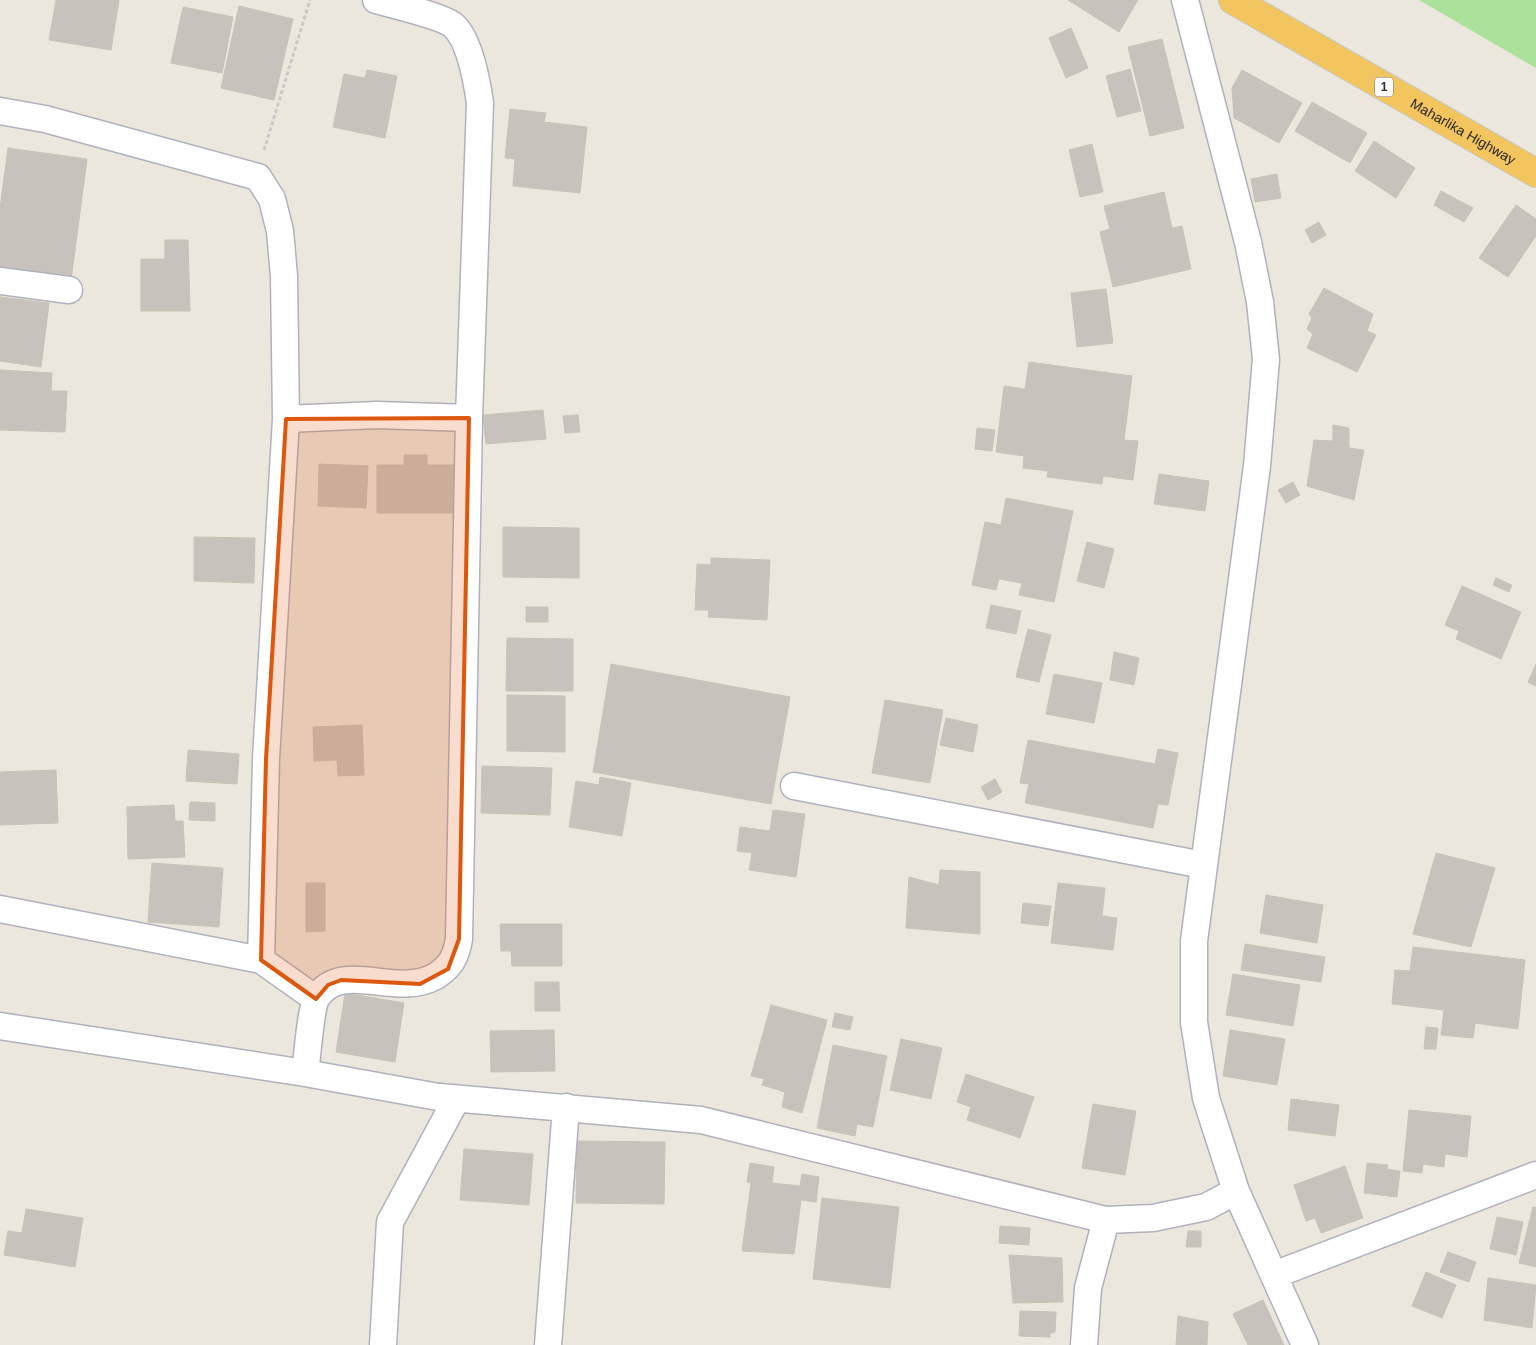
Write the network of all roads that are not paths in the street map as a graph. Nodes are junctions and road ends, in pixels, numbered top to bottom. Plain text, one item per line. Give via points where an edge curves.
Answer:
1 (376, 0) edge
2 (1185, 0) edge
3 (1233, 0) edge
4 (0, 111) edge
5 (1536, 173) edge
6 (0, 281) edge
7 (69, 290) dead end
8 (468, 418) junction
9 (286, 419) junction
10 (794, 786) dead end
11 (1203, 865) junction
12 (0, 909) edge
13 (261, 960) junction
14 (316, 999) junction
15 (0, 1026) edge
16 (305, 1073) junction
17 (456, 1100) junction
18 (566, 1108) junction
19 (1536, 1174) edge
20 (1236, 1191) junction
21 (1106, 1220) junction
22 (1274, 1275) junction
23 (383, 1345) edge
24 (548, 1345) edge
25 (1084, 1345) edge
26 (1305, 1345) edge

1 - 8 street via 454,25 476,78 480,103
2 - 11 street via 1248,242 1260,302 1266,359 1257,466
3 - 5 highway, Maharlika Highway / 1
4 - 9 street via 45,119 258,177 272,199 280,231 284,276
6 - 7 street
8 - 9 street via 377,415
8 - 14 street via 462,696 463,825 456,955 448,969 420,984 341,980 328,984
9 - 13 street via 266,740
10 - 11 street
11 - 20 street via 1194,941 1194,1022 1206,1098
12 - 13 street
13 - 14 street
14 - 16 street
15 - 16 street
16 - 17 street
17 - 18 street via 440,1097
17 - 23 street via 390,1222
18 - 21 street via 701,1120
18 - 24 street
19 - 22 street
20 - 21 street via 1206,1207 1153,1218
20 - 22 street
21 - 25 street via 1088,1288
22 - 26 street

